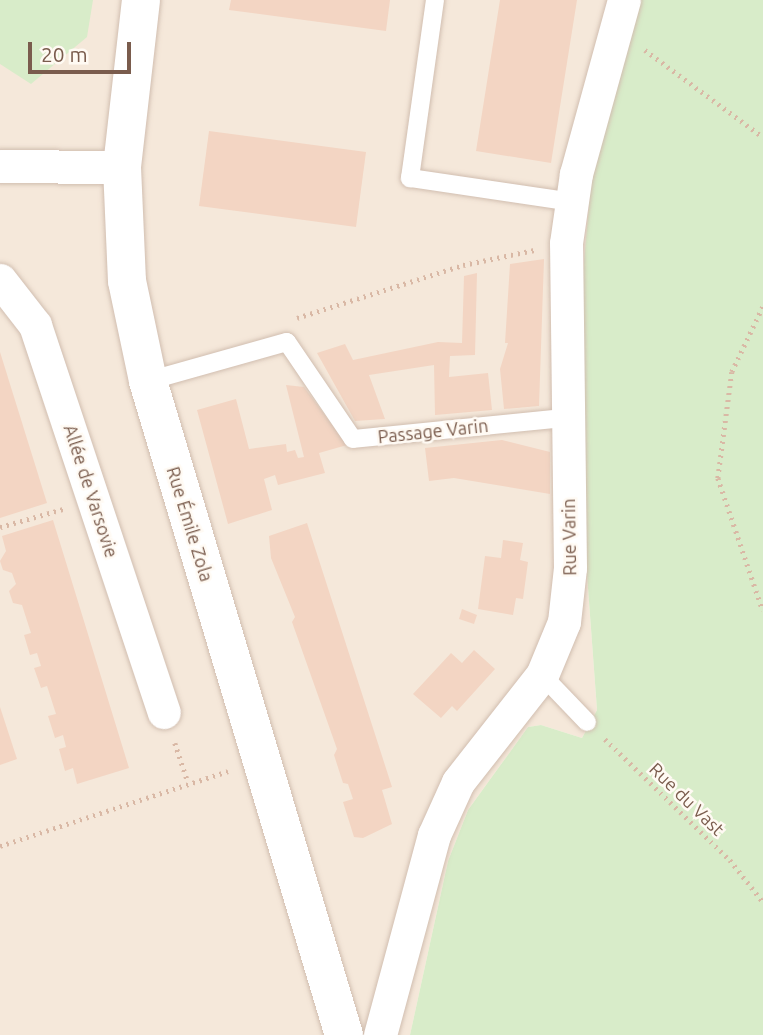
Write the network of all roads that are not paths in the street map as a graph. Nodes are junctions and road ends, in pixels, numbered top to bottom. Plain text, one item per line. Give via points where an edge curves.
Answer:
1 (141, 0) edge
2 (435, 0) edge
3 (619, 14) edge
4 (0, 166) edge
5 (122, 167) junction
6 (572, 202) junction
7 (0, 280) edge
8 (148, 381) junction
9 (565, 418) junction
10 (542, 675) junction
11 (164, 712) road end
12 (587, 722) road end
13 (344, 1035) edge
14 (380, 1035) edge

1 - 5 main road, Rue Émile Zola
2 - 6 lane via 410,178
3 - 6 street, Rue Varin
4 - 5 street
5 - 8 main road, Rue Émile Zola via 127,281
6 - 9 street, Rue Varin via 566,243
7 - 11 street, Allée de Varsovie via 35,325
8 - 9 lane, Passage Varin via 287,342 354,439
8 - 13 main road, Rue Émile Zola
9 - 10 street, Rue Varin via 570,593 557,648
10 - 12 lane
10 - 14 street, Rue Varin via 458,782 433,835

